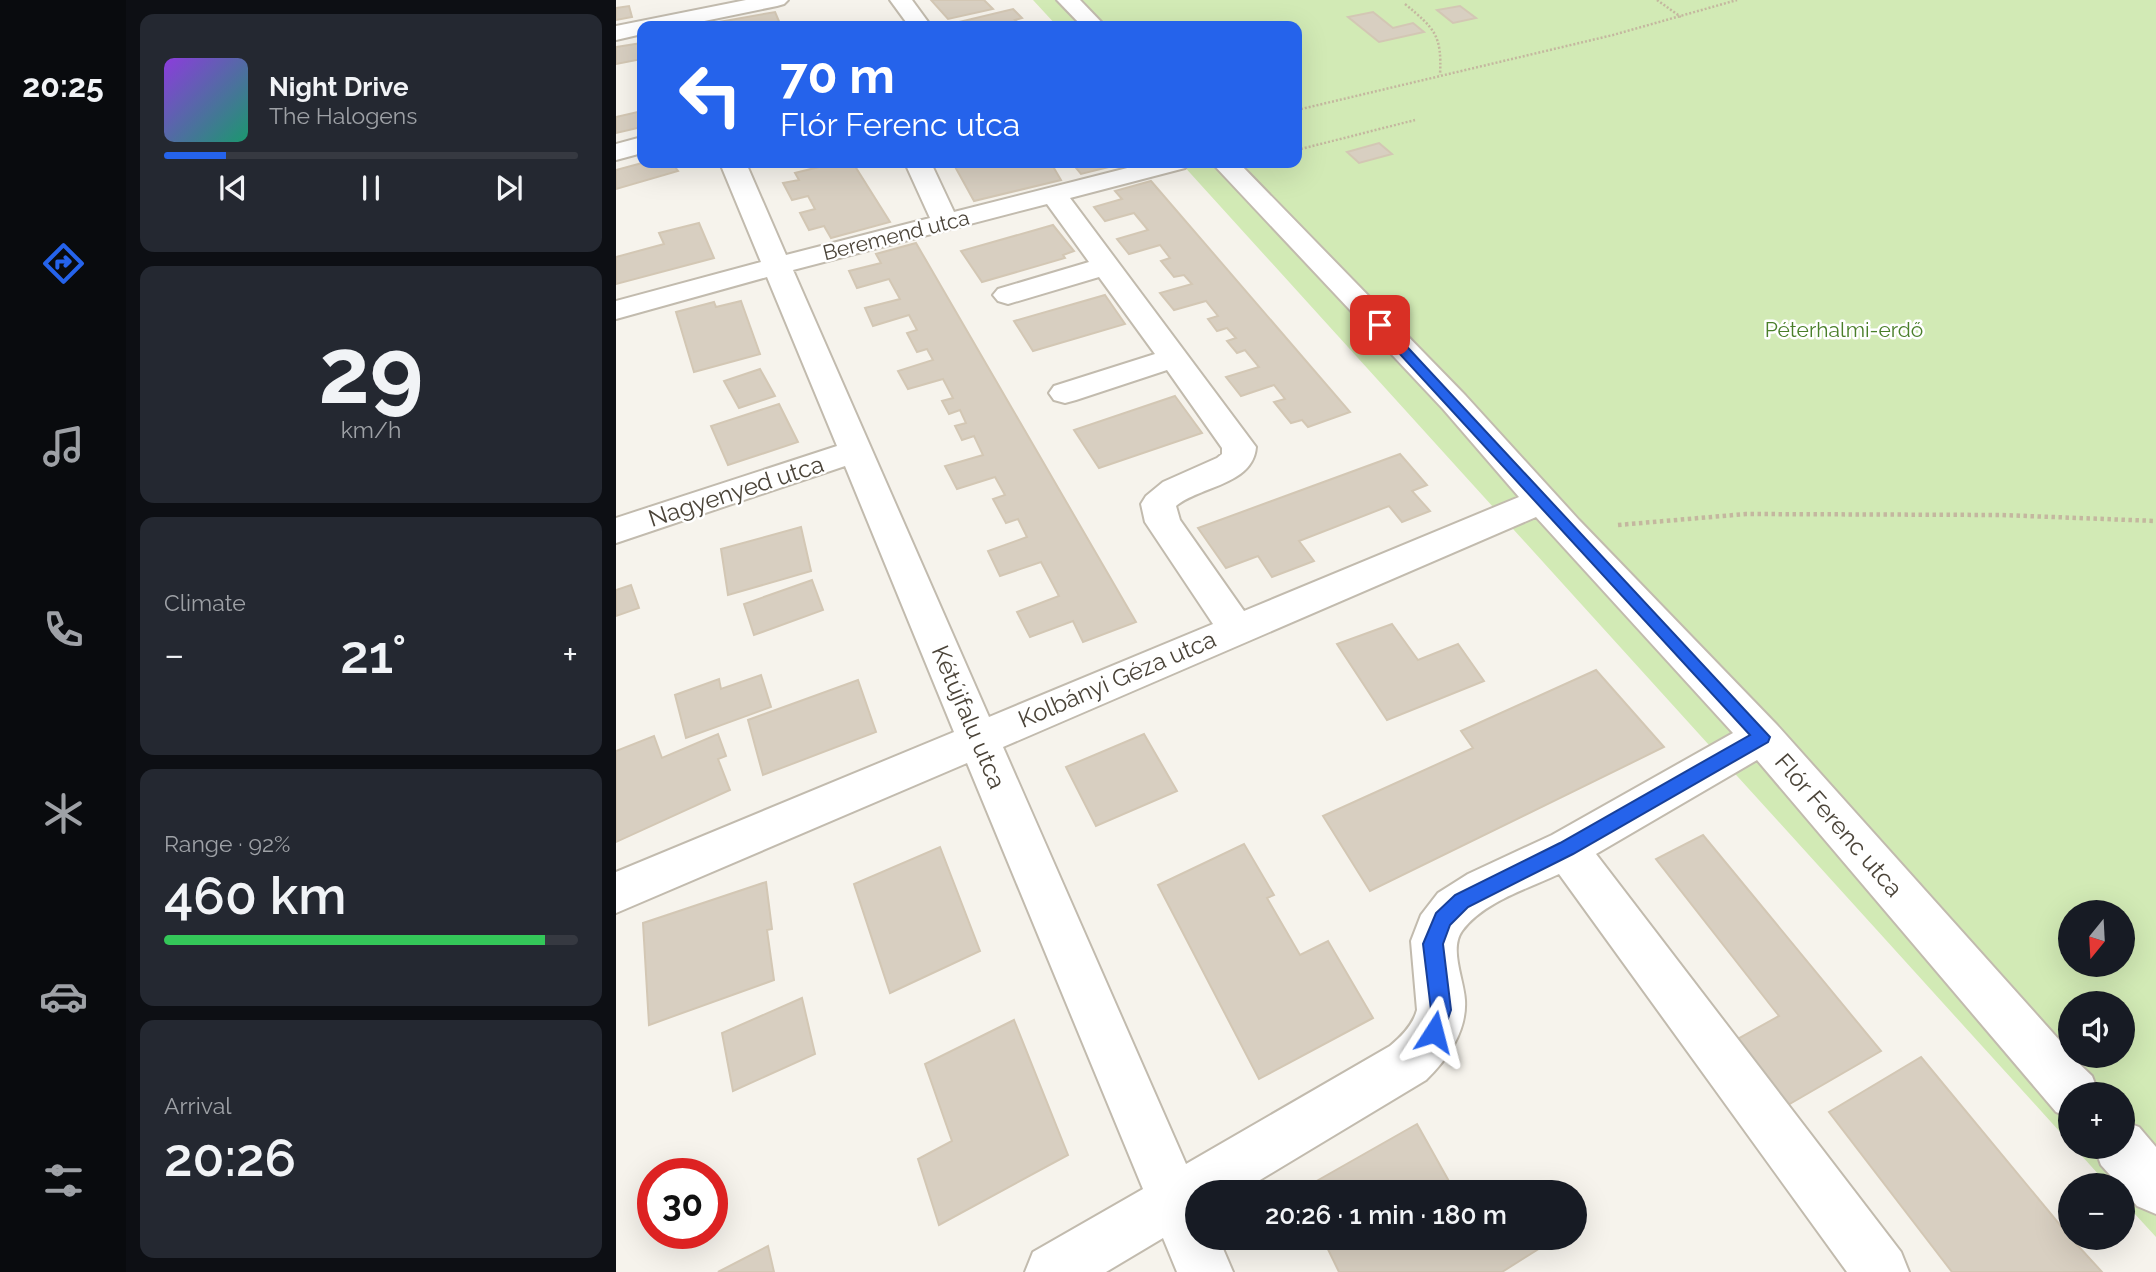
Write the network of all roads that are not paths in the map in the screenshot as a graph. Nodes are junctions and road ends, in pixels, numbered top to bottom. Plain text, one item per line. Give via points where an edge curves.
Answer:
1 (664, 0) edge
2 (777, 0) edge
3 (901, 0) edge
4 (1068, 0) edge
5 (673, 21) edge
6 (687, 21) edge
7 (916, 21) edge
8 (1089, 21) edge
9 (637, 29) edge
10 (616, 33) edge
11 (637, 146) edge
12 (616, 152) edge
13 (735, 168) edge
14 (920, 168) edge
15 (1156, 168) edge
16 (1231, 168) edge
17 (1053, 194) junction
18 (945, 222) junction
19 (777, 265) junction
20 (1106, 267) junction
21 (1008, 295) dead end
22 (616, 310) edge
23 (1174, 358) junction
24 (1065, 393) dead end
25 (856, 451) junction
26 (1554, 515) junction
27 (616, 531) edge
28 (1236, 629) junction
29 (1762, 737) junction
30 (978, 738) junction
31 (1566, 849) junction
32 (616, 893) edge
33 (2064, 1082) edge
34 (2131, 1159) edge
35 (2156, 1187) edge
36 (1174, 1199) junction
37 (1053, 1272) edge
38 (1205, 1272) edge
39 (1881, 1272) edge

1 - 5 street
2 - 6 street
3 - 7 street
4 - 8 street
9 - 10 street
11 - 12 street
13 - 19 street, Kétújfalu utca
14 - 18 street
15 - 17 street, Beremend utca
16 - 26 street, Flór Ferenc utca via 1454,402
17 - 18 street, Beremend utca
17 - 20 street
18 - 19 street, Beremend utca
19 - 22 street, Beremend utca
19 - 25 street, Kétújfalu utca
20 - 21 street
20 - 23 street
23 - 24 street
23 - 28 street via 1239,447 1238,458 1223,471 1163,497 1159,513
25 - 27 street, Nagyenyed utca
25 - 30 street, Kétújfalu utca
26 - 28 street, Kolbányi Géza utca
26 - 29 street, Flór Ferenc utca
28 - 30 street, Kolbányi Géza utca
29 - 31 street
29 - 33 street, Flór Ferenc utca
30 - 32 street, Kolbányi Géza utca
30 - 36 street, Kétújfalu utca
31 - 36 street via 1461,901 1443,919 1433,944 1441,1010 1424,1049 1408,1063
31 - 39 street
34 - 35 street
36 - 37 street
36 - 38 street, Kétújfalu utca

